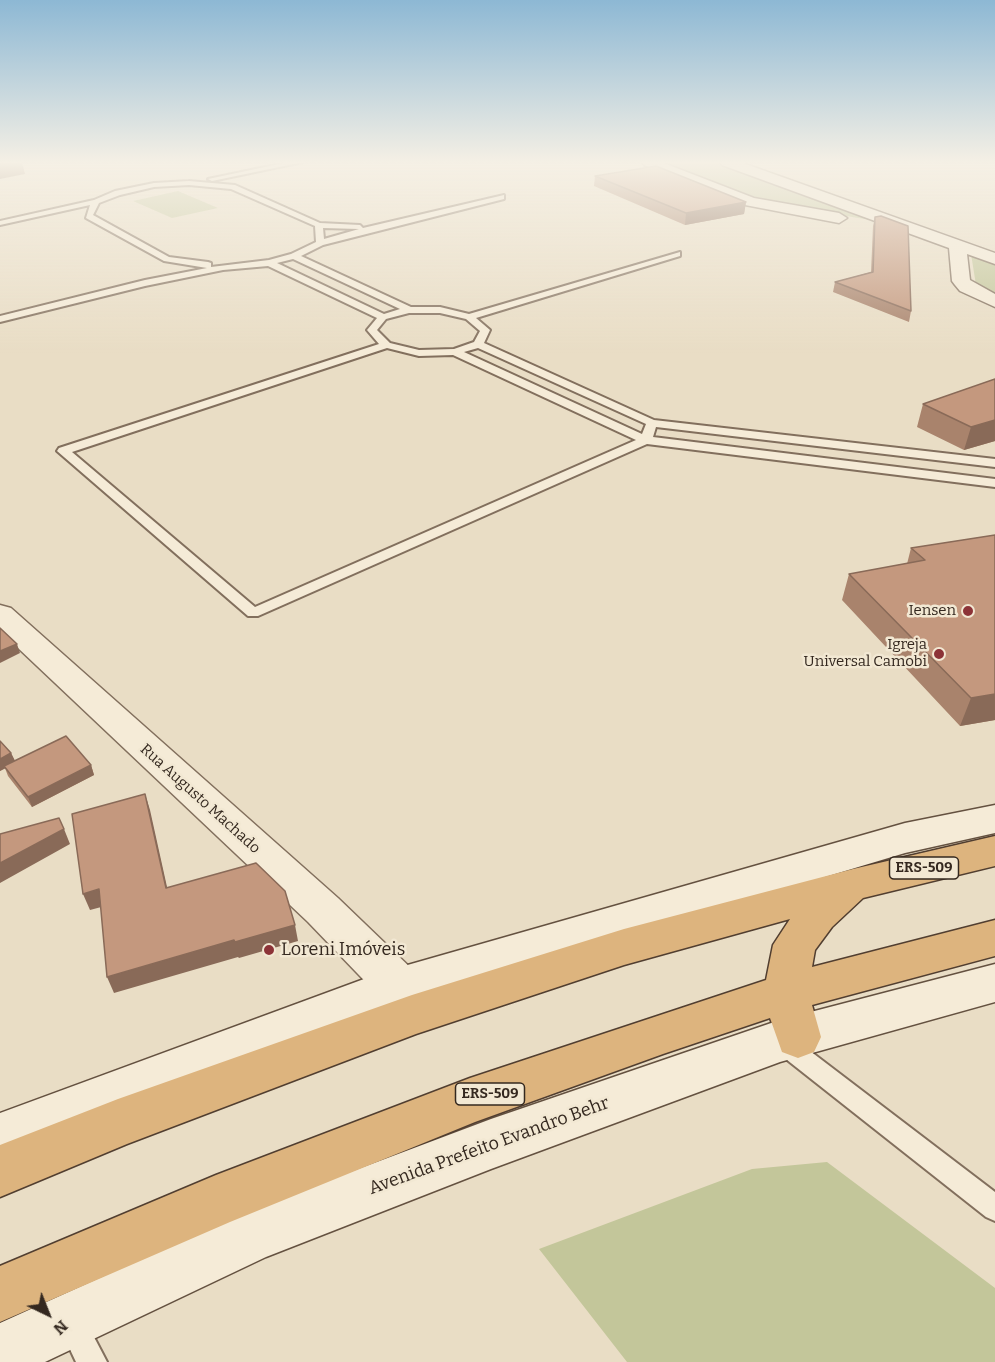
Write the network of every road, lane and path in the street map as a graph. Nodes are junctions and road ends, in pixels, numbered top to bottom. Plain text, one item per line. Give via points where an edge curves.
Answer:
1 (319, 225) edge
2 (106, 226) edge
3 (335, 226) edge
4 (382, 226) edge
5 (893, 226) edge
6 (902, 226) edge
7 (376, 227) junction
8 (909, 228) junction
9 (320, 243) junction
10 (957, 245) junction
11 (677, 255) dead end
12 (294, 256) junction
13 (167, 259) junction
14 (995, 259) edge
15 (268, 263) junction
16 (223, 267) junction
17 (145, 283) junction
18 (995, 301) edge
19 (409, 310) junction
20 (383, 317) junction
21 (469, 317) junction
22 (0, 319) edge
23 (478, 344) junction
24 (386, 345) junction
25 (455, 352) junction
26 (652, 423) junction
27 (646, 440) junction
28 (995, 463) edge
29 (995, 483) edge
30 (0, 614) edge
31 (995, 819) edge
32 (995, 851) edge
33 (853, 885) junction
34 (995, 938) edge
35 (995, 983) edge
36 (399, 986) junction
37 (788, 1024) junction
38 (118, 1123) junction
39 (0, 1137) edge
40 (0, 1160) edge
41 (0, 1171) edge
42 (995, 1208) edge
43 (0, 1294) edge
44 (81, 1341) edge
45 (0, 1353) edge

1 - 9 lane
2 - 13 lane
3 - 7 lane
4 - 7 lane
5 - 8 street
6 - 8 street
7 - 9 lane
8 - 10 street
9 - 12 lane
10 - 14 street
10 - 18 street via 961,281
11 - 21 lane
12 - 15 lane
12 - 19 lane
13 - 16 lane
13 - 17 lane
15 - 16 lane
15 - 20 lane
16 - 17 lane
17 - 22 lane
19 - 20 lane
19 - 21 lane via 440,310
20 - 24 lane via 372,330
21 - 23 lane via 485,330
23 - 25 lane
23 - 26 lane
24 - 25 lane via 418,353
24 - 27 lane via 63,451 253,613
25 - 27 lane
26 - 27 lane
26 - 28 lane
27 - 29 lane
30 - 36 street, Rua Augusto Machado via 323,910
31 - 36 street, ERS-509 via 905,838
32 - 33 highway, ERS-509
33 - 37 highway, ERS-509 via 817,915 794,945
33 - 38 highway, ERS-509 via 624,947 435,1007
34 - 37 highway, Avenida Prefeito Evandro Behr / ERS-509
35 - 37 street, Avenida Prefeito Evandro Behr / ERS-509
36 - 39 street, ERS-509
37 - 42 lane
37 - 43 highway, Avenida Prefeito Evandro Behr / ERS-509 via 663,1033 470,1101 216,1201
37 - 44 street, Avenida Prefeito Evandro Behr / ERS-509 via 252,1236
38 - 40 highway, ERS-509
38 - 41 highway, ERS-509
44 - 45 street, Avenida Prefeito Evandro Behr / ERS-509

